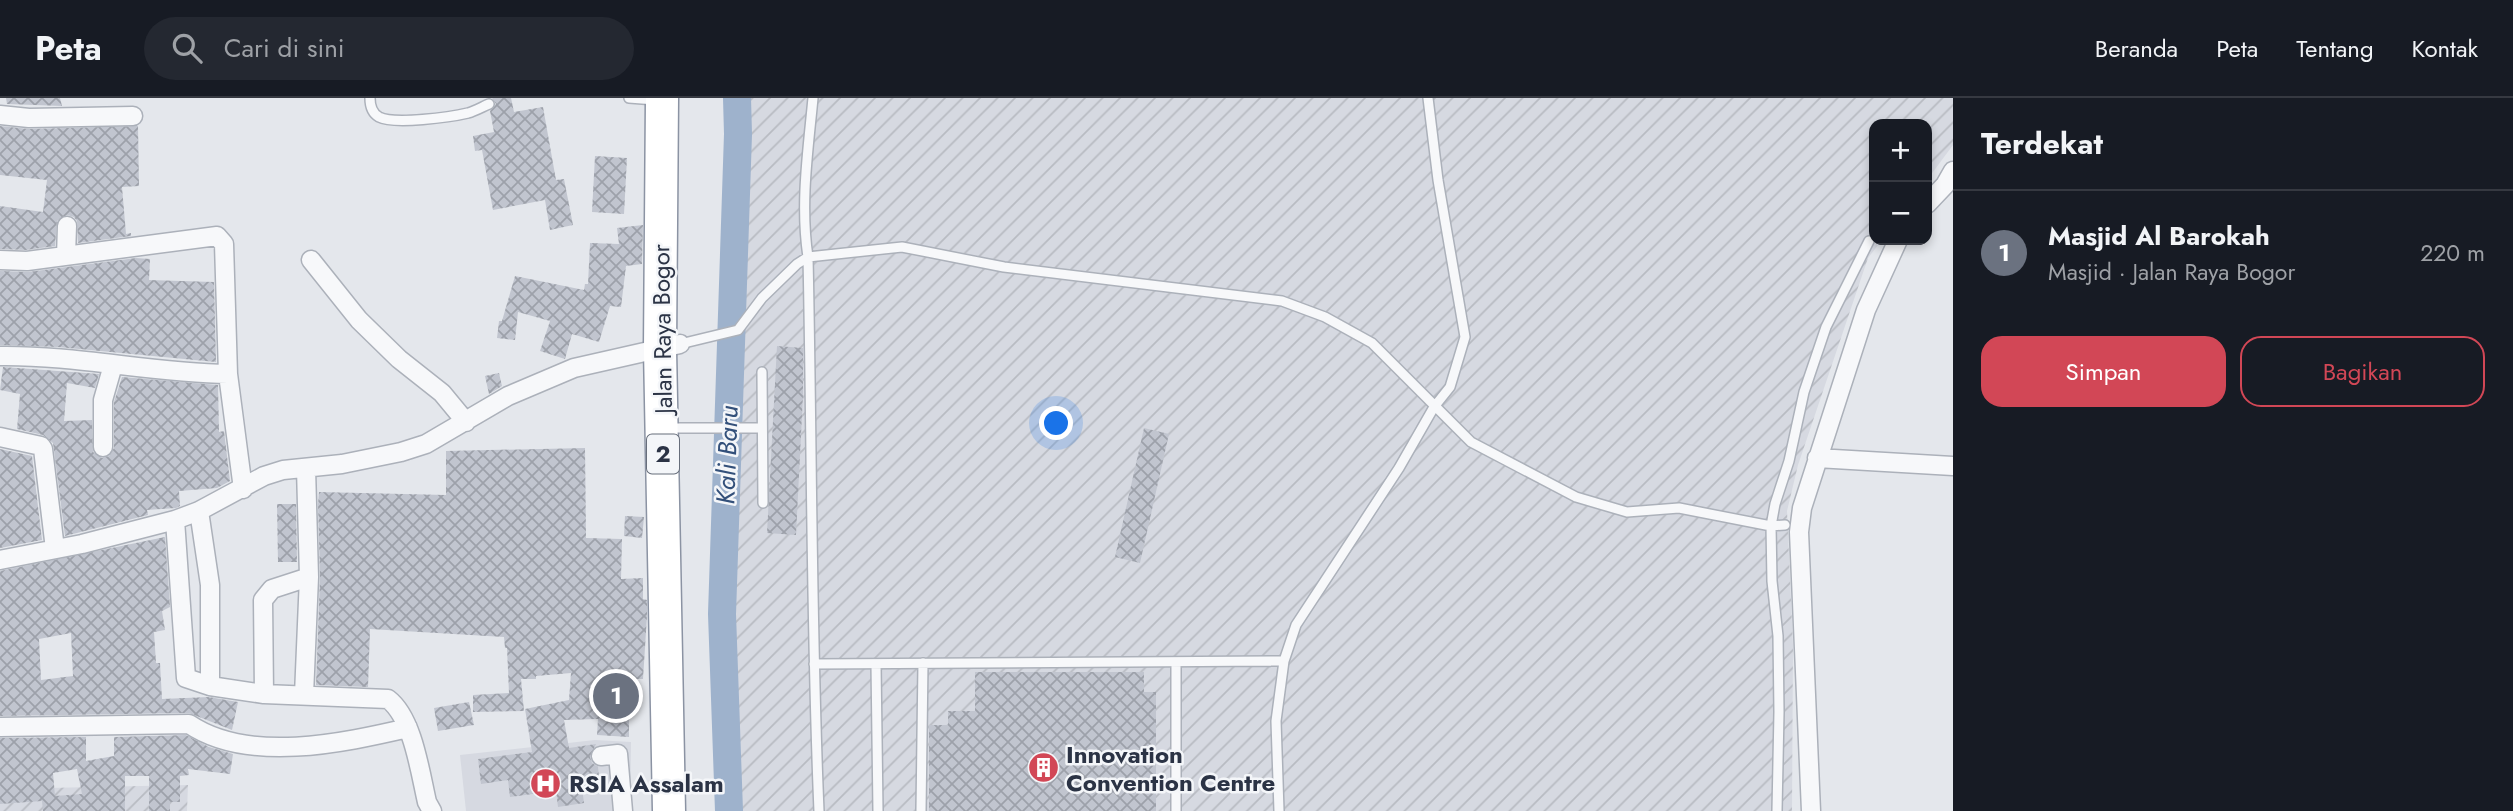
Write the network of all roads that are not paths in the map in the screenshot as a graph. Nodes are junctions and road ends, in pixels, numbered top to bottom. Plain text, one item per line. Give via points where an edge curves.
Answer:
1 (370, 98) edge
2 (629, 98) edge
3 (813, 98) edge
4 (1427, 98) edge
5 (668, 99) edge
6 (489, 104) dead end
7 (0, 115) edge
8 (133, 116) dead end
9 (1950, 182) edge
10 (1932, 199) edge
11 (68, 226) dead end
12 (1869, 241) dead end
13 (1895, 245) edge
14 (66, 256) junction
15 (808, 257) junction
16 (0, 260) edge
17 (311, 260) dead end
18 (670, 346) junction
19 (0, 356) edge
20 (113, 365) junction
21 (762, 372) dead end
22 (228, 374) junction
23 (1434, 407) junction
24 (466, 422) junction
25 (686, 428) junction
26 (762, 428) junction
27 (0, 437) edge
28 (103, 447) dead end
29 (1817, 458) junction
30 (1953, 466) edge
31 (306, 468) junction
32 (243, 489) junction
33 (763, 503) dead end
34 (199, 511) junction
35 (176, 520) junction
36 (1785, 525) dead end
37 (1771, 526) junction
38 (55, 549) junction
39 (0, 560) edge
40 (309, 577) junction
41 (1176, 662) junction
42 (1284, 662) junction
43 (923, 663) junction
44 (814, 664) junction
45 (876, 664) junction
46 (210, 686) junction
47 (264, 694) junction
48 (304, 695) junction
49 (0, 727) edge
50 (408, 728) junction
51 (601, 756) dead end
52 (432, 811) edge
53 (623, 811) edge
54 (669, 811) edge
55 (687, 811) edge
56 (819, 811) edge
57 (878, 811) edge
58 (921, 811) edge
59 (1176, 811) edge
60 (1279, 811) edge
61 (1777, 811) edge
62 (1811, 811) edge

1 - 6 lane via 373,112 391,120 470,113
2 - 5 lane
3 - 15 lane via 805,192
4 - 23 lane via 1465,337 1450,387
5 - 18 highway, Jalan Raya Bogor / 2
7 - 8 street
9 - 10 street
11 - 14 street
12 - 37 lane via 1825,327
13 - 29 street via 1866,310
14 - 16 street
14 - 22 street via 220,237 225,252
15 - 18 lane via 762,298 738,330
15 - 23 lane via 902,247 1004,267 1282,301 1325,317 1372,343
15 - 44 lane
17 - 24 street via 359,320 442,393
18 - 24 street via 574,368 508,396
18 - 25 highway, Jalan Raya Bogor / 2
19 - 20 street
20 - 22 street
20 - 28 street via 103,400
21 - 26 lane
22 - 32 street
23 - 37 lane via 1471,442 1576,497 1627,512 1679,508
23 - 42 lane via 1296,625
24 - 31 street via 401,452
25 - 26 lane
25 - 54 highway, Jalan Raya Bogor / 2
25 - 55 highway, Jalan Raya Bogor / 2
26 - 33 lane
27 - 38 street via 43,449
29 - 30 street
29 - 62 street via 1801,508 1800,532
31 - 32 street via 264,476
31 - 40 street
32 - 34 street
34 - 35 street
34 - 46 street via 210,585
35 - 38 street
35 - 46 street via 183,672 190,681
36 - 37 lane
37 - 61 lane via 1779,674
38 - 39 street
40 - 47 street via 272,589 262,600
40 - 48 street
41 - 42 lane
41 - 43 lane
41 - 59 lane
42 - 60 lane via 1276,721
43 - 45 lane
43 - 58 lane
44 - 45 lane
44 - 56 lane
45 - 57 lane
46 - 47 street
47 - 48 street
48 - 50 street via 388,699
49 - 50 street via 189,724 207,736 233,743 285,746
50 - 52 street
51 - 53 street via 618,754

